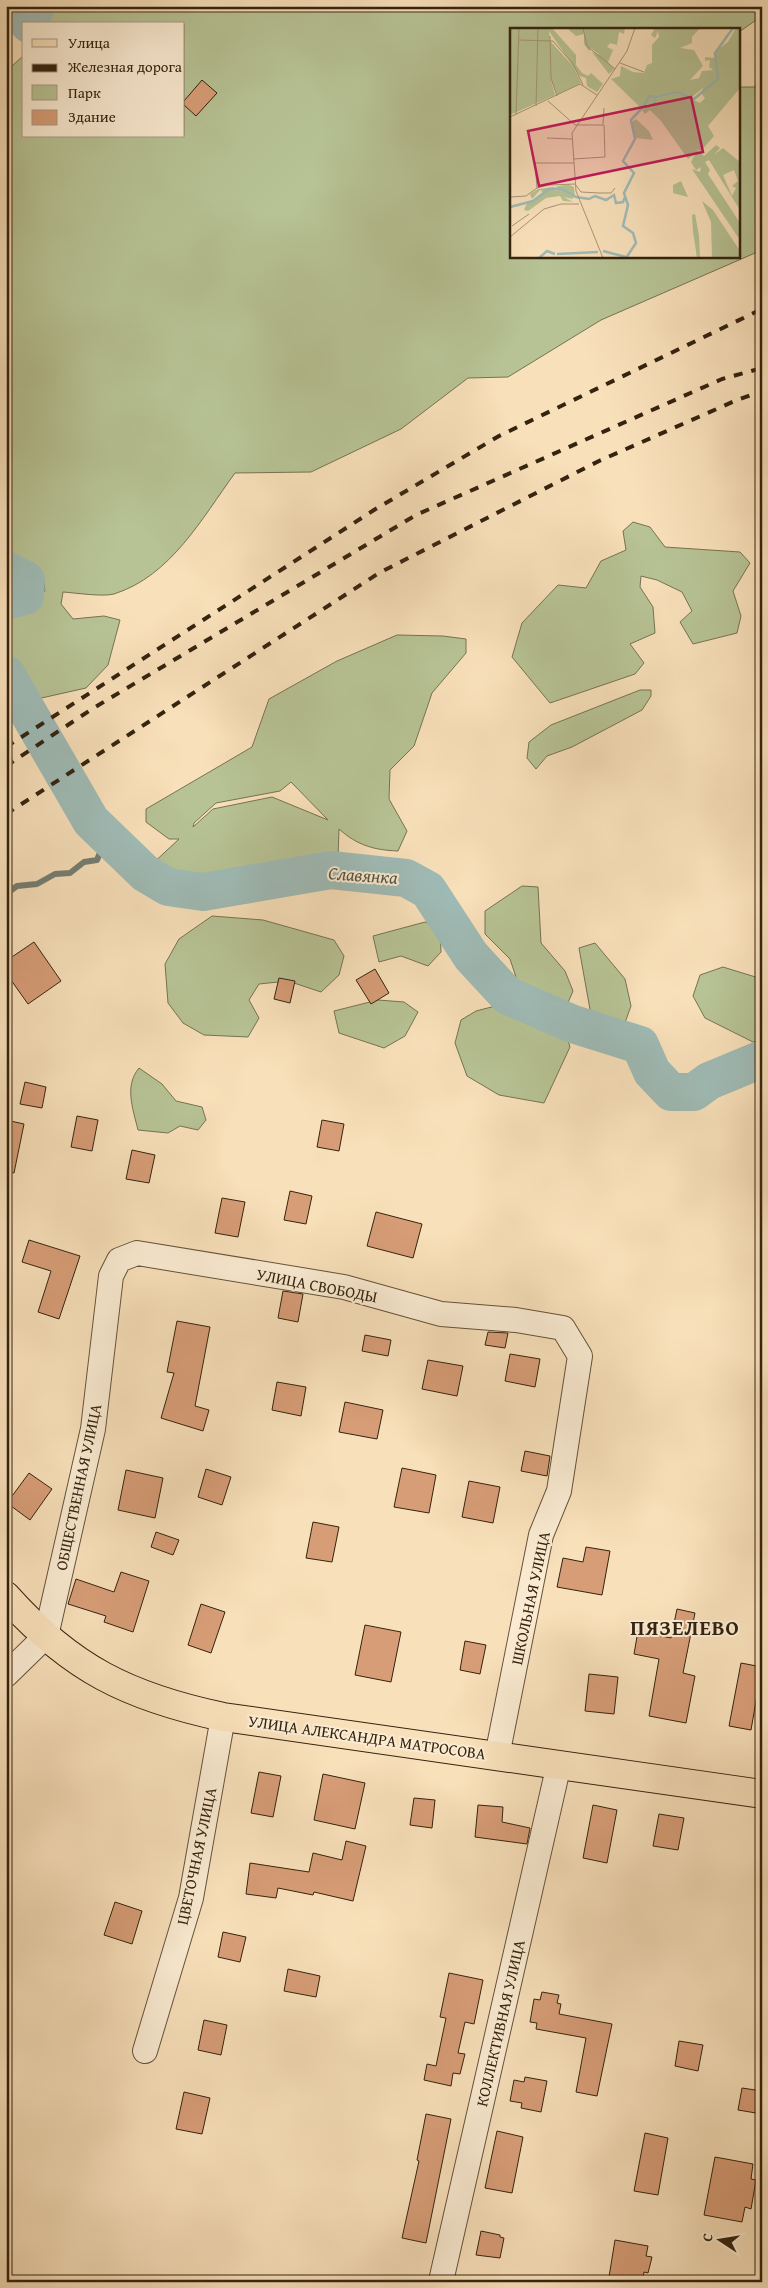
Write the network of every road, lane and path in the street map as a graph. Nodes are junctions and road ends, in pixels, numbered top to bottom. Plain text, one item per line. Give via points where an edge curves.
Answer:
1 (110, 1276) joint
2 (563, 1328) joint
3 (6, 1596) edge
4 (46, 1636) junction
5 (6, 1675) edge
6 (223, 1717) junction
7 (497, 1756) junction
8 (560, 1764) junction
9 (762, 1794) edge
10 (145, 2051) dead end
11 (442, 2281) edge

1 - 2 street, УЛИЦА СВОБОДЫ via 119,1260 137,1253 344,1287 441,1314 516,1320
1 - 4 street, ОБЩЕСТВЕННАЯ УЛИЦА via 93,1429
2 - 7 street, ШКОЛЬНАЯ УЛИЦА via 580,1356 559,1491 541,1535
3 - 4 main road, УЛИЦА АЛЕКСАНДРА МАТРОСОВА
4 - 5 street
4 - 6 main road, УЛИЦА АЛЕКСАНДРА МАТРОСОВА via 81,1664 114,1683 150,1699
6 - 7 main road, УЛИЦА АЛЕКСАНДРА МАТРОСОВА
6 - 10 street, ЦВЕТОЧНАЯ УЛИЦА via 191,1898
7 - 8 main road, УЛИЦА АЛЕКСАНДРА МАТРОСОВА
8 - 9 main road, УЛИЦА АЛЕКСАНДРА МАТРОСОВА
8 - 11 street, КОЛЛЕКТИВНАЯ УЛИЦА

